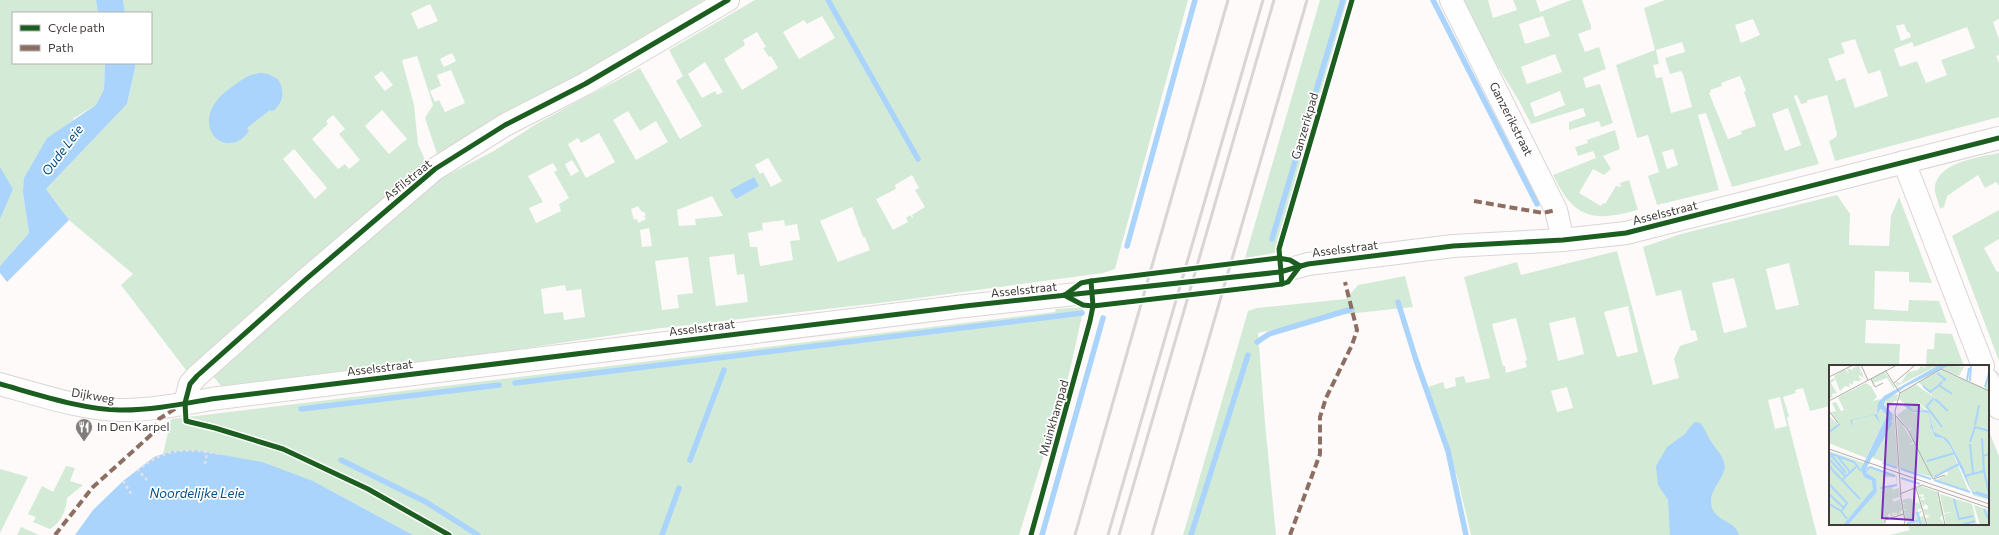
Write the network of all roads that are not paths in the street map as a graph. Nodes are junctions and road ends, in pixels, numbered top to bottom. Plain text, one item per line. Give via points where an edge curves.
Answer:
1 (728, 0) edge
2 (1451, 0) edge
3 (1999, 138) edge
4 (1904, 162) junction
5 (1563, 240) junction
6 (1983, 365) edge
7 (1989, 383) edge
8 (0, 384) edge
9 (185, 403) junction
10 (1999, 408) edge

1 - 9 street, Asfilstraat via 585,84 505,125 435,169 197,376 190,384
2 - 5 street, Ganzerikstraat via 1556,210
3 - 4 street, Asselsstraat
4 - 5 street, Asselsstraat via 1626,233
4 - 6 street
5 - 9 street, Asselsstraat via 1453,246 1308,264 1280,272 965,306
7 - 10 street
8 - 9 street, Dijkweg via 78,404 122,410

